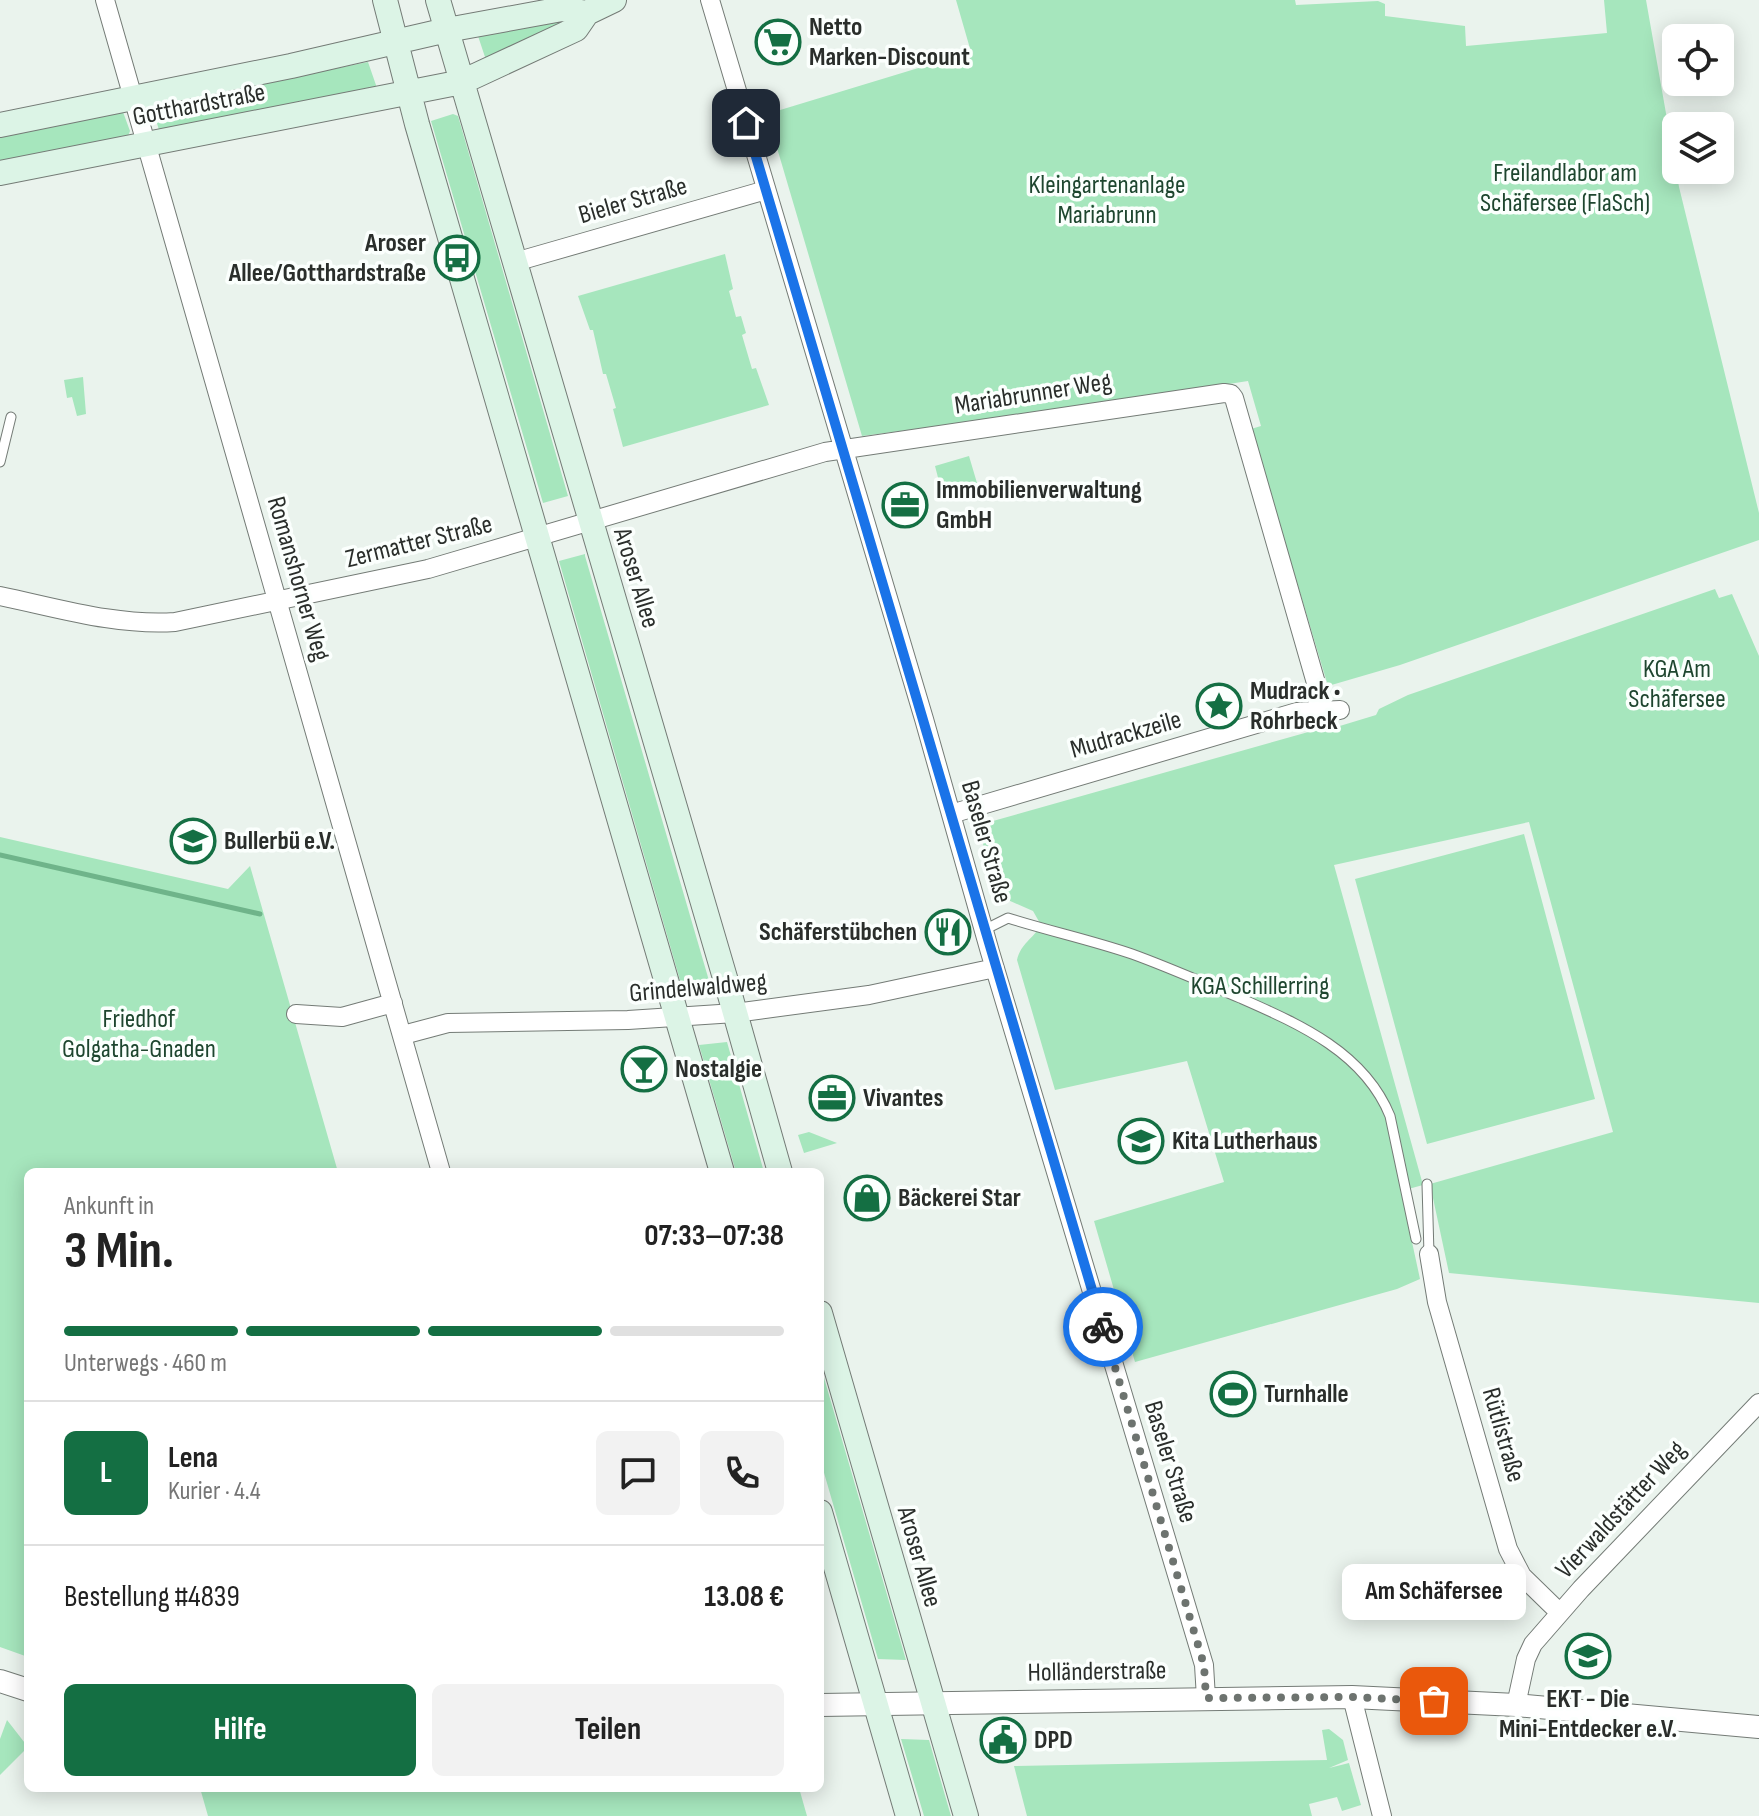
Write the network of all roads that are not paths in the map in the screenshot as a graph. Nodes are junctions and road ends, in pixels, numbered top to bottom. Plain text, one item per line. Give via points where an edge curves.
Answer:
1 (105, 0) edge
2 (385, 0) edge
3 (438, 0) edge
4 (614, 0) edge
5 (710, 0) edge
6 (587, 13) junction
7 (447, 30) junction
8 (396, 43) junction
9 (462, 82) junction
10 (409, 93) junction
11 (133, 99) junction
12 (0, 125) edge
13 (146, 144) junction
14 (0, 173) edge
15 (766, 190) junction
16 (515, 262) junction
17 (11, 417) dead end
18 (843, 450) junction
19 (0, 462) edge
20 (590, 522) junction
21 (538, 537) junction
22 (0, 596) edge
23 (277, 601) junction
24 (1340, 710) dead end
25 (1317, 712) junction
26 (951, 814) junction
27 (984, 930) junction
28 (995, 968) junction
29 (393, 1003) junction
30 (735, 1013) junction
31 (296, 1014) dead end
32 (677, 1018) junction
33 (403, 1035) junction
34 (440, 1168) edge
35 (721, 1168) edge
36 (779, 1168) edge
37 (1427, 1184) dead end
38 (1416, 1239) dead end
39 (1429, 1254) joint
40 (824, 1327) edge
41 (1759, 1403) edge
42 (824, 1526) edge
43 (1560, 1613) junction
44 (2, 1687) edge
45 (24, 1690) edge
46 (1352, 1697) junction
47 (1206, 1698) junction
48 (933, 1703) junction
49 (876, 1704) junction
50 (824, 1705) edge
51 (1516, 1705) junction
52 (1759, 1727) edge
53 (908, 1816) edge
54 (966, 1816) edge
55 (1382, 1816) edge

1 - 11 street, Romanshorner Weg
2 - 8 main road
3 - 7 main road, Aroser Allee
4 - 6 main road
5 - 15 street, Baseler Straße
6 - 7 main road, Gotthardstraße via 562,9
6 - 9 main road, Gotthardstraße via 576,29
7 - 8 main road, Gotthardstraße
7 - 9 main road, Aroser Allee
8 - 10 main road
8 - 11 main road, Gotthardstraße
9 - 10 main road, Gotthardstraße
9 - 16 main road, Aroser Allee
10 - 13 main road, Gotthardstraße
10 - 21 main road
11 - 12 main road, Gotthardstraße
11 - 13 street, Romanshorner Weg
13 - 14 main road, Gotthardstraße
13 - 23 street, Romanshorner Weg
15 - 16 street, Bieler Straße
15 - 18 street, Baseler Straße
16 - 20 main road, Aroser Allee
17 - 19 lane
18 - 20 street, Zermatter Straße
18 - 25 street, Mariabrunner Weg via 1231,394 1318,690
18 - 26 street, Baseler Straße
20 - 21 street, Zermatter Straße
20 - 30 main road, Aroser Allee
21 - 23 street, Zermatter Straße via 428,569
21 - 32 main road
22 - 23 street, Zermatter Straße via 143,624
23 - 29 street, Romanshorner Weg
24 - 25 street, Mudrackzeile
25 - 26 street, Mudrackzeile via 1297,712
26 - 27 street, Baseler Straße
27 - 28 street, Baseler Straße
27 - 38 lane via 1008,918 1131,953 1314,1032 1366,1076 1383,1099
28 - 30 street, Grindelwaldweg via 869,995
28 - 47 street, Baseler Straße via 1204,1665
29 - 31 street via 342,1017
29 - 33 street, Romanshorner Weg
30 - 32 street, Grindelwaldweg
30 - 36 main road, Aroser Allee
32 - 33 street, Grindelwaldweg via 448,1023
32 - 35 main road
33 - 34 street, Romanshorner Weg
37 - 39 lane
39 - 43 street, Rütlistraße via 1437,1302 1508,1549 1522,1576
40 - 48 main road, Aroser Allee
41 - 43 street, Vierwaldstätter Weg
42 - 49 main road
43 - 51 street, Vierwaldstätter Weg via 1530,1650
44 - 45 street
46 - 47 street, Holländerstraße
46 - 51 street, Holländerstraße
46 - 55 street
47 - 48 street, Holländerstraße
48 - 49 street, Holländerstraße
48 - 54 main road, Aroser Allee
49 - 50 street, Holländerstraße
49 - 53 main road
51 - 52 street, Holländerstraße

